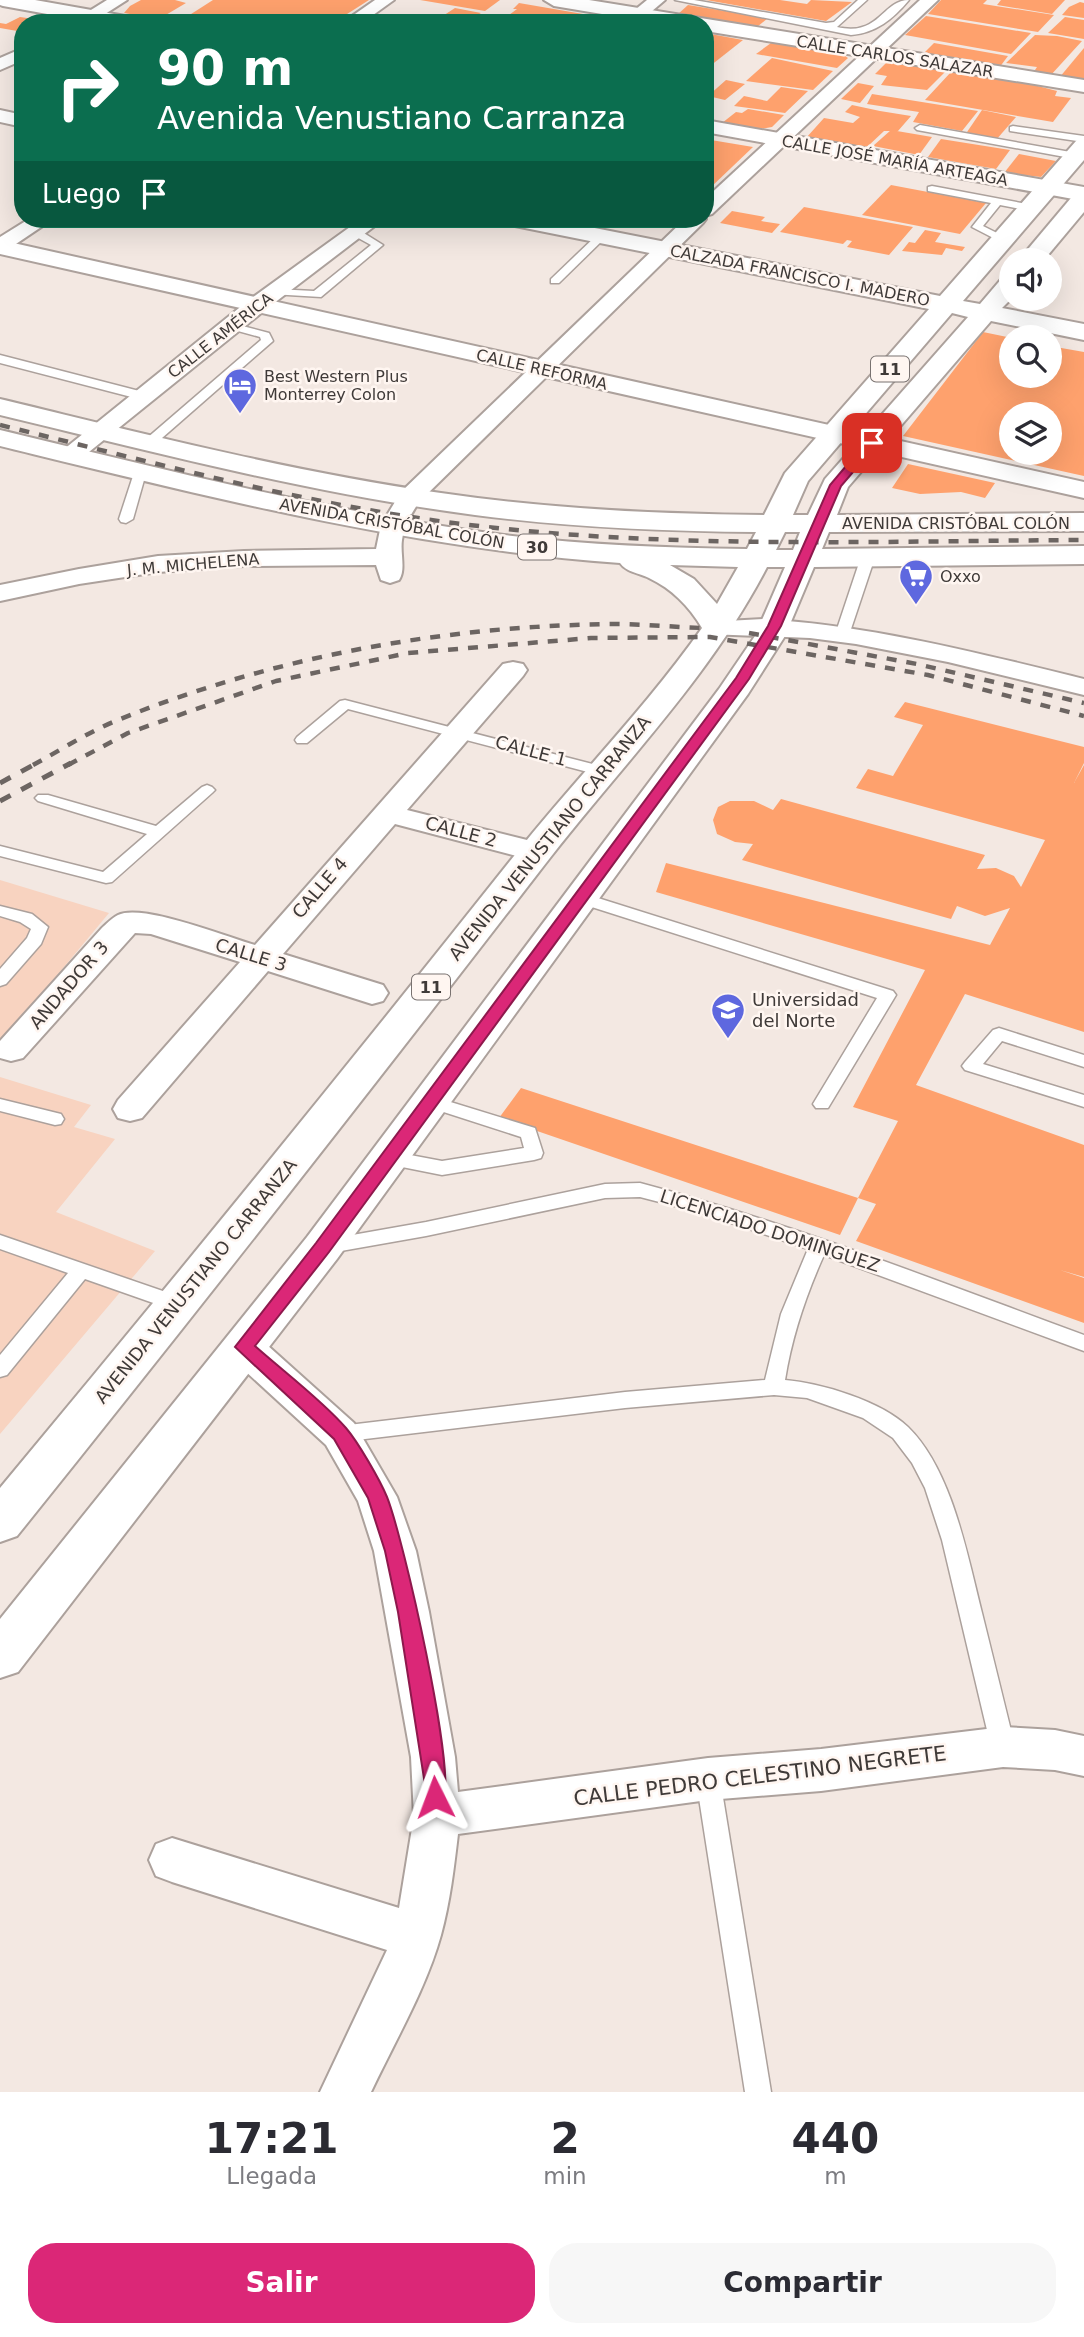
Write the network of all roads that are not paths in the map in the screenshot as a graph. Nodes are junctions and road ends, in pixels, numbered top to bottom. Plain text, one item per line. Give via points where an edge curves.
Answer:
1 (3, 0) edge
2 (120, 0) edge
3 (386, 0) edge
4 (554, 0) edge
5 (657, 0) edge
6 (679, 0) edge
7 (863, 0) edge
8 (905, 0) edge
9 (930, 0) edge
10 (63, 14) edge
11 (93, 14) edge
12 (364, 14) edge
13 (615, 14) edge
14 (638, 14) edge
15 (714, 26) edge
16 (826, 26) junction
17 (873, 52) junction
18 (1084, 86) edge
19 (714, 128) edge
20 (919, 128) dead end
21 (1013, 129) dead end
22 (778, 139) junction
23 (1081, 147) edge
24 (1051, 188) junction
25 (932, 189) dead end
26 (1084, 195) edge
27 (714, 201) edge
28 (998, 201) junction
29 (1032, 208) junction
30 (29, 228) edge
31 (361, 228) edge
32 (607, 228) edge
33 (611, 228) edge
34 (686, 228) edge
35 (702, 228) edge
36 (1003, 240) junction
37 (0, 246) edge
38 (663, 248) junction
39 (1041, 248) edge
40 (555, 281) dead end
41 (992, 297) edge
42 (266, 298) junction
43 (1084, 311) edge
44 (231, 326) junction
45 (1084, 332) edge
46 (0, 359) edge
47 (540, 368) junction
48 (143, 396) junction
49 (0, 407) edge
50 (102, 431) junction
51 (834, 434) junction
52 (0, 438) edge
53 (150, 442) junction
54 (872, 443) junction
55 (71, 455) junction
56 (140, 473) junction
57 (1084, 490) edge
58 (410, 497) junction
59 (126, 519) dead end
60 (1084, 522) edge
61 (820, 523) junction
62 (776, 524) junction
63 (391, 526) junction
64 (577, 551) junction
65 (1084, 555) edge
66 (868, 557) junction
67 (757, 558) junction
68 (804, 558) junction
69 (0, 593) edge
70 (775, 626) junction
71 (717, 628) junction
72 (842, 635) junction
73 (513, 670) dead end
74 (1084, 687) edge
75 (459, 732) junction
76 (302, 740) dead end
77 (603, 771) junction
78 (207, 790) dead end
79 (43, 798) dead end
80 (386, 813) junction
81 (159, 832) junction
82 (0, 850) edge
83 (536, 852) junction
84 (582, 898) junction
85 (0, 912) edge
86 (128, 922) joint
87 (260, 958) junction
88 (2, 974) edge
89 (372, 993) dead end
90 (11, 1050) dead end
91 (1084, 1061) edge
92 (1084, 1101) edge
93 (430, 1102) junction
94 (822, 1104) dead end
95 (0, 1105) edge
96 (130, 1109) dead end
97 (55, 1119) dead end
98 (389, 1158) junction
99 (0, 1242) edge
100 (820, 1245) junction
101 (322, 1248) junction
102 (81, 1270) junction
103 (179, 1304) junction
104 (1084, 1343) edge
105 (244, 1347) junction
106 (0, 1368) edge
107 (774, 1387) junction
108 (340, 1434) junction
109 (0, 1522) edge
110 (0, 1656) edge
111 (1003, 1747) junction
112 (1084, 1756) edge
113 (708, 1779) junction
114 (436, 1816) junction
115 (172, 1860) dead end
116 (417, 1936) junction
117 (345, 2092) edge
118 (758, 2092) edge

1 - 10 main road
2 - 11 street
3 - 12 street
4 - 13 main road
5 - 14 street
6 - 16 lane
7 - 16 lane via 837,24
8 - 16 lane via 880,26 868,31 837,31
9 - 17 street
15 - 17 main road, CALLE CARLOS SALAZAR
17 - 18 main road, CALLE CARLOS SALAZAR
17 - 22 street
19 - 22 main road, CALLE JOSÉ MARÍA ARTEAGA
20 - 23 lane
21 - 23 lane
22 - 24 main road, CALLE JOSÉ MARÍA ARTEAGA
22 - 27 street
23 - 24 main road, AVENIDA VENUSTIANO CARRANZA / 11
24 - 26 main road, CALLE JOSÉ MARÍA ARTEAGA
24 - 29 main road, AVENIDA VENUSTIANO CARRANZA / 11
25 - 28 lane
26 - 39 main road
28 - 29 lane
28 - 36 lane via 977,228
29 - 36 main road, AVENIDA VENUSTIANO CARRANZA / 11
30 - 37 street
31 - 42 street, CALLE AMÉRICA
32 - 40 lane
33 - 38 main road, CALZADA FRANCISCO I. MADERO
34 - 38 street
35 - 41 main road, CALZADA FRANCISCO I. MADERO
36 - 41 main road, AVENIDA VENUSTIANO CARRANZA / 11
37 - 42 main road, CALLE REFORMA
38 - 41 main road, CALZADA FRANCISCO I. MADERO
38 - 47 street
41 - 43 main road, CALZADA FRANCISCO I. MADERO
41 - 45 main road, CALZADA FRANCISCO I. MADERO
41 - 51 main road, AVENIDA VENUSTIANO CARRANZA / 11
41 - 54 main road, AVENIDA VENUSTIANO CARRANZA / 11
42 - 44 street, CALLE AMÉRICA
42 - 47 main road, CALLE REFORMA
44 - 48 street, CALLE AMÉRICA
44 - 53 lane via 265,335 267,341
46 - 48 lane
47 - 51 main road, CALLE REFORMA
47 - 58 street
48 - 50 street, CALLE AMÉRICA
49 - 50 main road, AVENIDA CRISTÓBAL COLÓN / 30
50 - 53 main road, AVENIDA CRISTÓBAL COLÓN / 30
50 - 55 street, CALLE AMÉRICA
51 - 54 main road, CALLE REFORMA
51 - 62 main road, AVENIDA VENUSTIANO CARRANZA / 11 via 795,480
52 - 55 main road, AVENIDA CRISTÓBAL COLÓN / 30
53 - 58 main road, AVENIDA CRISTÓBAL COLÓN / 30
54 - 57 main road, CALLE REFORMA
54 - 61 main road, AVENIDA VENUSTIANO CARRANZA / 11 via 835,485
55 - 56 main road, AVENIDA CRISTÓBAL COLÓN / 30
56 - 59 lane
56 - 63 main road, AVENIDA CRISTÓBAL COLÓN / 30
58 - 62 main road, AVENIDA CRISTÓBAL COLÓN / 30 via 588,518
58 - 63 street
60 - 61 main road, AVENIDA CRISTÓBAL COLÓN / 30
61 - 62 main road, AVENIDA CRISTÓBAL COLÓN / 30
61 - 68 main road, AVENIDA VENUSTIANO CARRANZA / 11
62 - 67 main road, AVENIDA VENUSTIANO CARRANZA / 11
63 - 64 main road, AVENIDA CRISTÓBAL COLÓN / 30
63 - 69 street, J. M. MICHELENA via 389,566 282,558 158,564
64 - 67 main road, AVENIDA CRISTÓBAL COLÓN / 30
64 - 71 main road via 634,562 674,577 701,602
65 - 66 main road, AVENIDA CRISTÓBAL COLÓN / 30
66 - 68 main road, AVENIDA CRISTÓBAL COLÓN / 30
66 - 72 lane
67 - 68 main road, AVENIDA CRISTÓBAL COLÓN / 30
67 - 71 main road, AVENIDA VENUSTIANO CARRANZA / 11
68 - 70 main road, AVENIDA VENUSTIANO CARRANZA / 11
70 - 71 street
70 - 72 street
70 - 84 main road, AVENIDA VENUSTIANO CARRANZA / 11 via 732,694
71 - 77 main road, AVENIDA VENUSTIANO CARRANZA / 11
72 - 74 street
73 - 75 street, CALLE 4
75 - 76 lane, CALLE 1 via 345,704
75 - 77 lane, CALLE 1
75 - 80 street, CALLE 4
77 - 83 main road, AVENIDA VENUSTIANO CARRANZA / 11
78 - 81 lane
79 - 81 lane
80 - 83 street, CALLE 2
80 - 87 street, CALLE 4
81 - 82 lane via 106,878
83 - 103 main road, AVENIDA VENUSTIANO CARRANZA / 11
84 - 93 main road, AVENIDA VENUSTIANO CARRANZA / 11
84 - 94 lane via 887,995
85 - 88 lane via 26,918 40,927 35,940
86 - 87 street, CALLE 3 via 153,925
86 - 90 street, ANDADOR 3
87 - 89 street, CALLE 3
87 - 96 street, CALLE 4
91 - 92 lane via 999,1034 971,1066
93 - 98 main road, AVENIDA VENUSTIANO CARRANZA / 11
93 - 98 lane via 529,1133 534,1153 442,1168
95 - 97 lane
98 - 101 main road, AVENIDA VENUSTIANO CARRANZA / 11
99 - 102 lane
100 - 101 lane, LICENCIADO DOMINGUEZ via 662,1194 622,1190
100 - 104 lane, LICENCIADO DOMINGUEZ
100 - 107 lane via 790,1309
101 - 105 main road, AVENIDA VENUSTIANO CARRANZA / 11
102 - 103 lane
102 - 106 lane
103 - 109 main road, AVENIDA VENUSTIANO CARRANZA / 11
105 - 108 street
105 - 110 main road, AVENIDA VENUSTIANO CARRANZA / 11
107 - 108 lane
107 - 111 lane via 808,1390 870,1412 900,1432 919,1457 953,1540
108 - 114 street via 377,1497 395,1551 433,1757
111 - 112 street, CALLE PEDRO CELESTINO NEGRETE
111 - 113 street, CALLE PEDRO CELESTINO NEGRETE
113 - 114 street, CALLE PEDRO CELESTINO NEGRETE
113 - 118 lane
114 - 116 street
115 - 116 street
116 - 117 street

